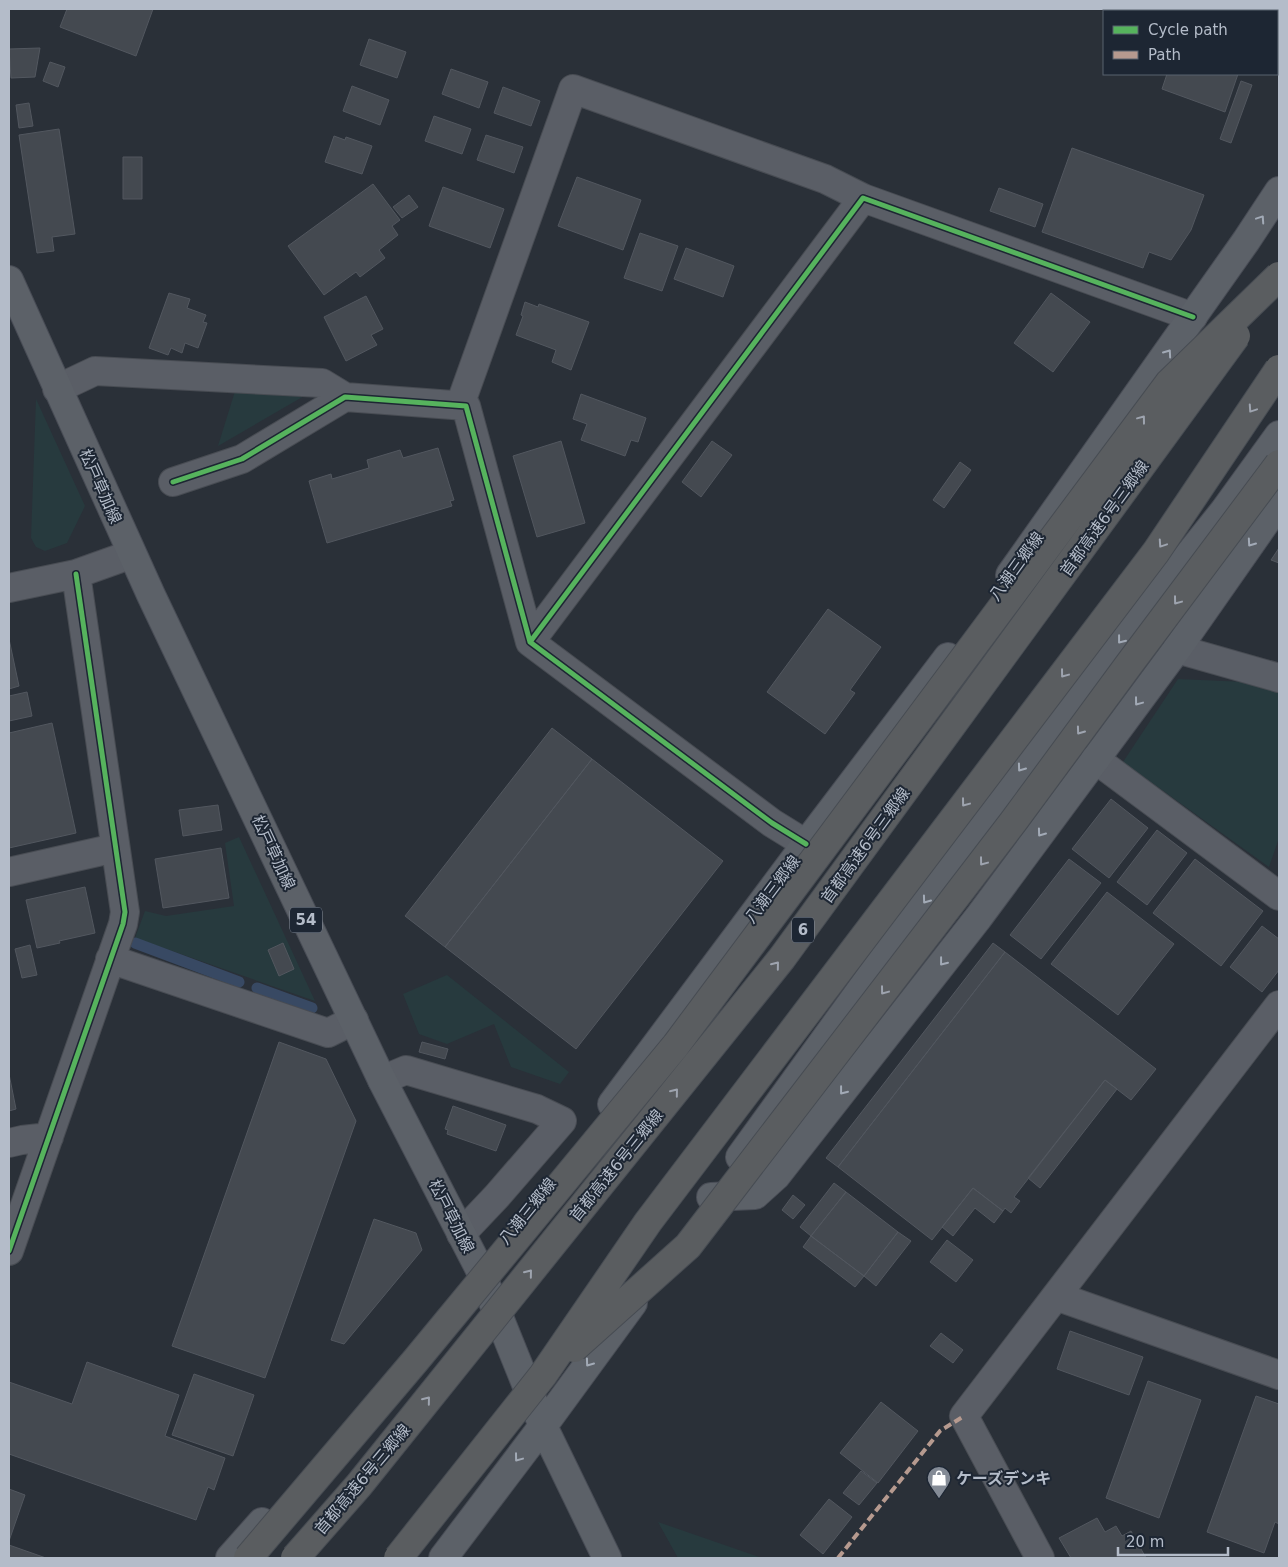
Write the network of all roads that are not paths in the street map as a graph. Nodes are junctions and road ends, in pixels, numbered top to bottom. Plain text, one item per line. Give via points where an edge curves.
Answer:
1 (1279, 191) edge
2 (863, 198) junction
3 (1279, 277) edge
4 (9, 280) edge
5 (1193, 317) junction
6 (1279, 369) edge
7 (57, 389) junction
8 (345, 397) junction
9 (460, 405) junction
10 (1279, 436) edge
11 (1279, 464) edge
12 (173, 482) dead end
13 (1279, 503) edge
14 (132, 554) junction
15 (76, 574) junction
16 (9, 588) edge
17 (530, 642) junction
18 (1178, 649) junction
19 (1279, 678) edge
20 (1095, 759) junction
21 (806, 844) junction
22 (115, 848) junction
23 (9, 872) edge
24 (1279, 896) edge
25 (110, 959) junction
26 (1279, 1005) edge
27 (354, 1020) junction
28 (382, 1080) junction
29 (49, 1137) junction
30 (9, 1143) edge
31 (712, 1197) junction
32 (461, 1234) junction
33 (9, 1252) edge
34 (480, 1270) junction
35 (1056, 1296) junction
36 (543, 1375) junction
37 (1279, 1375) edge
38 (543, 1426) junction
39 (230, 1558) edge
40 (248, 1558) edge
41 (295, 1558) edge
42 (398, 1558) edge
43 (443, 1558) edge
44 (607, 1558) edge
45 (1040, 1558) edge

5 -> 1 main road, 八潮三郷線
2 - 5 street
2 - 9 street via 825,179 573,89
2 - 17 street
40 -> 3 highway, bridge via 676,1045 1169,383
41 -> 3 highway, 首都高速6号三郷線 / 6, bridge via 359,1485 782,958
4 - 7 main road, 松戸草加線 / 54
21 -> 5 main road, 八潮三郷線 via 998,592
6 -> 36 highway, bridge via 1156,552 648,1222
7 - 8 street via 95,371 322,383
7 - 14 main road, 松戸草加線 / 54
8 - 9 street
8 - 12 street via 242,459
9 - 17 street via 466,406
10 -> 31 main road via 1224,511 1027,760
11 -> 36 highway, bridge via 1013,822 688,1246
13 -> 18 main road
14 - 15 street
14 - 27 main road, 松戸草加線 / 54
15 - 16 street
15 - 22 street
17 - 21 street via 764,817
18 - 19 street
18 -> 20 main road
20 - 24 street
20 -> 31 main road via 978,918 776,1176 755,1195
21 - 34 main road, 八潮三郷線 via 602,1117
22 - 23 street
22 - 25 street via 125,912
25 - 27 street via 328,1032
25 - 29 street
26 - 35 street
27 - 28 main road, 松戸草加線 / 54
28 - 32 main road, 松戸草加線 / 54
28 - 32 street via 406,1070 537,1108 562,1121
29 - 30 street
29 - 33 street
31 -> 38 main road
32 - 34 main road, 松戸草加線 / 54
34 - 38 main road, 松戸草加線 / 54
34 - 39 main road, 八潮三郷線 via 420,1343
35 - 37 street
35 - 45 street via 964,1416
36 - 42 highway, bridge
38 -> 43 main road
38 - 44 main road, 松戸草加線 / 54

